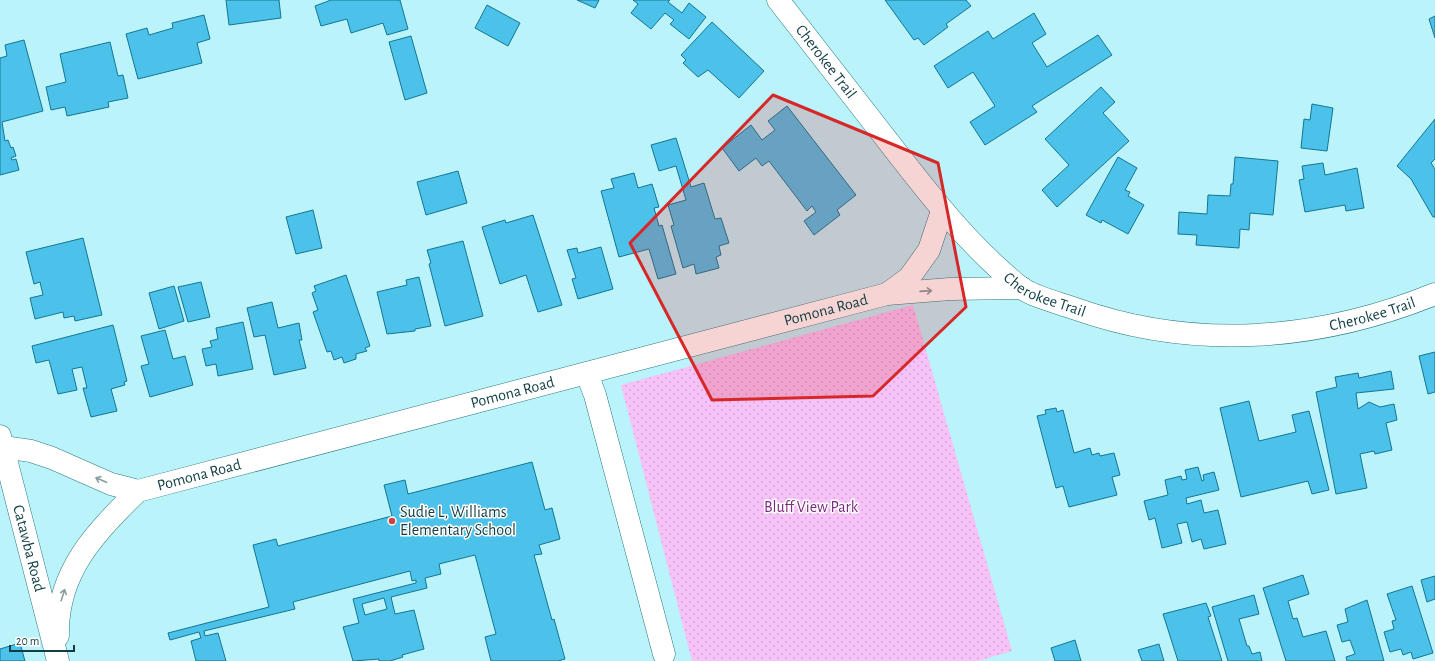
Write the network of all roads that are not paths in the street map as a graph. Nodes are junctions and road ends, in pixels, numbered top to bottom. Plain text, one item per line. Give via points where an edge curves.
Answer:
1 (778, 0) edge
2 (942, 211) junction
3 (1022, 288) junction
4 (887, 294) junction
5 (1435, 294) edge
6 (587, 374) junction
7 (2, 441) edge
8 (138, 491) junction
9 (664, 654) dead end
10 (58, 661) edge

1 - 2 street, Cherokee Trail
2 - 3 street, Cherokee Trail
2 - 4 street, Pomona Road via 929,250 909,278
4 -> 3 street, Pomona Road via 950,289
3 - 5 street, Cherokee Trail via 1084,312 1122,323 1160,332 1208,336 1259,336 1311,330 1400,308
4 - 6 street, Pomona Road
6 - 8 street, Pomona Road
6 - 9 street via 597,402
8 -> 7 street, Pomona Road via 111,484 52,458
7 - 10 street, Catawba Road
10 -> 8 street, Pomona Road via 58,614 69,579 79,559 104,524

